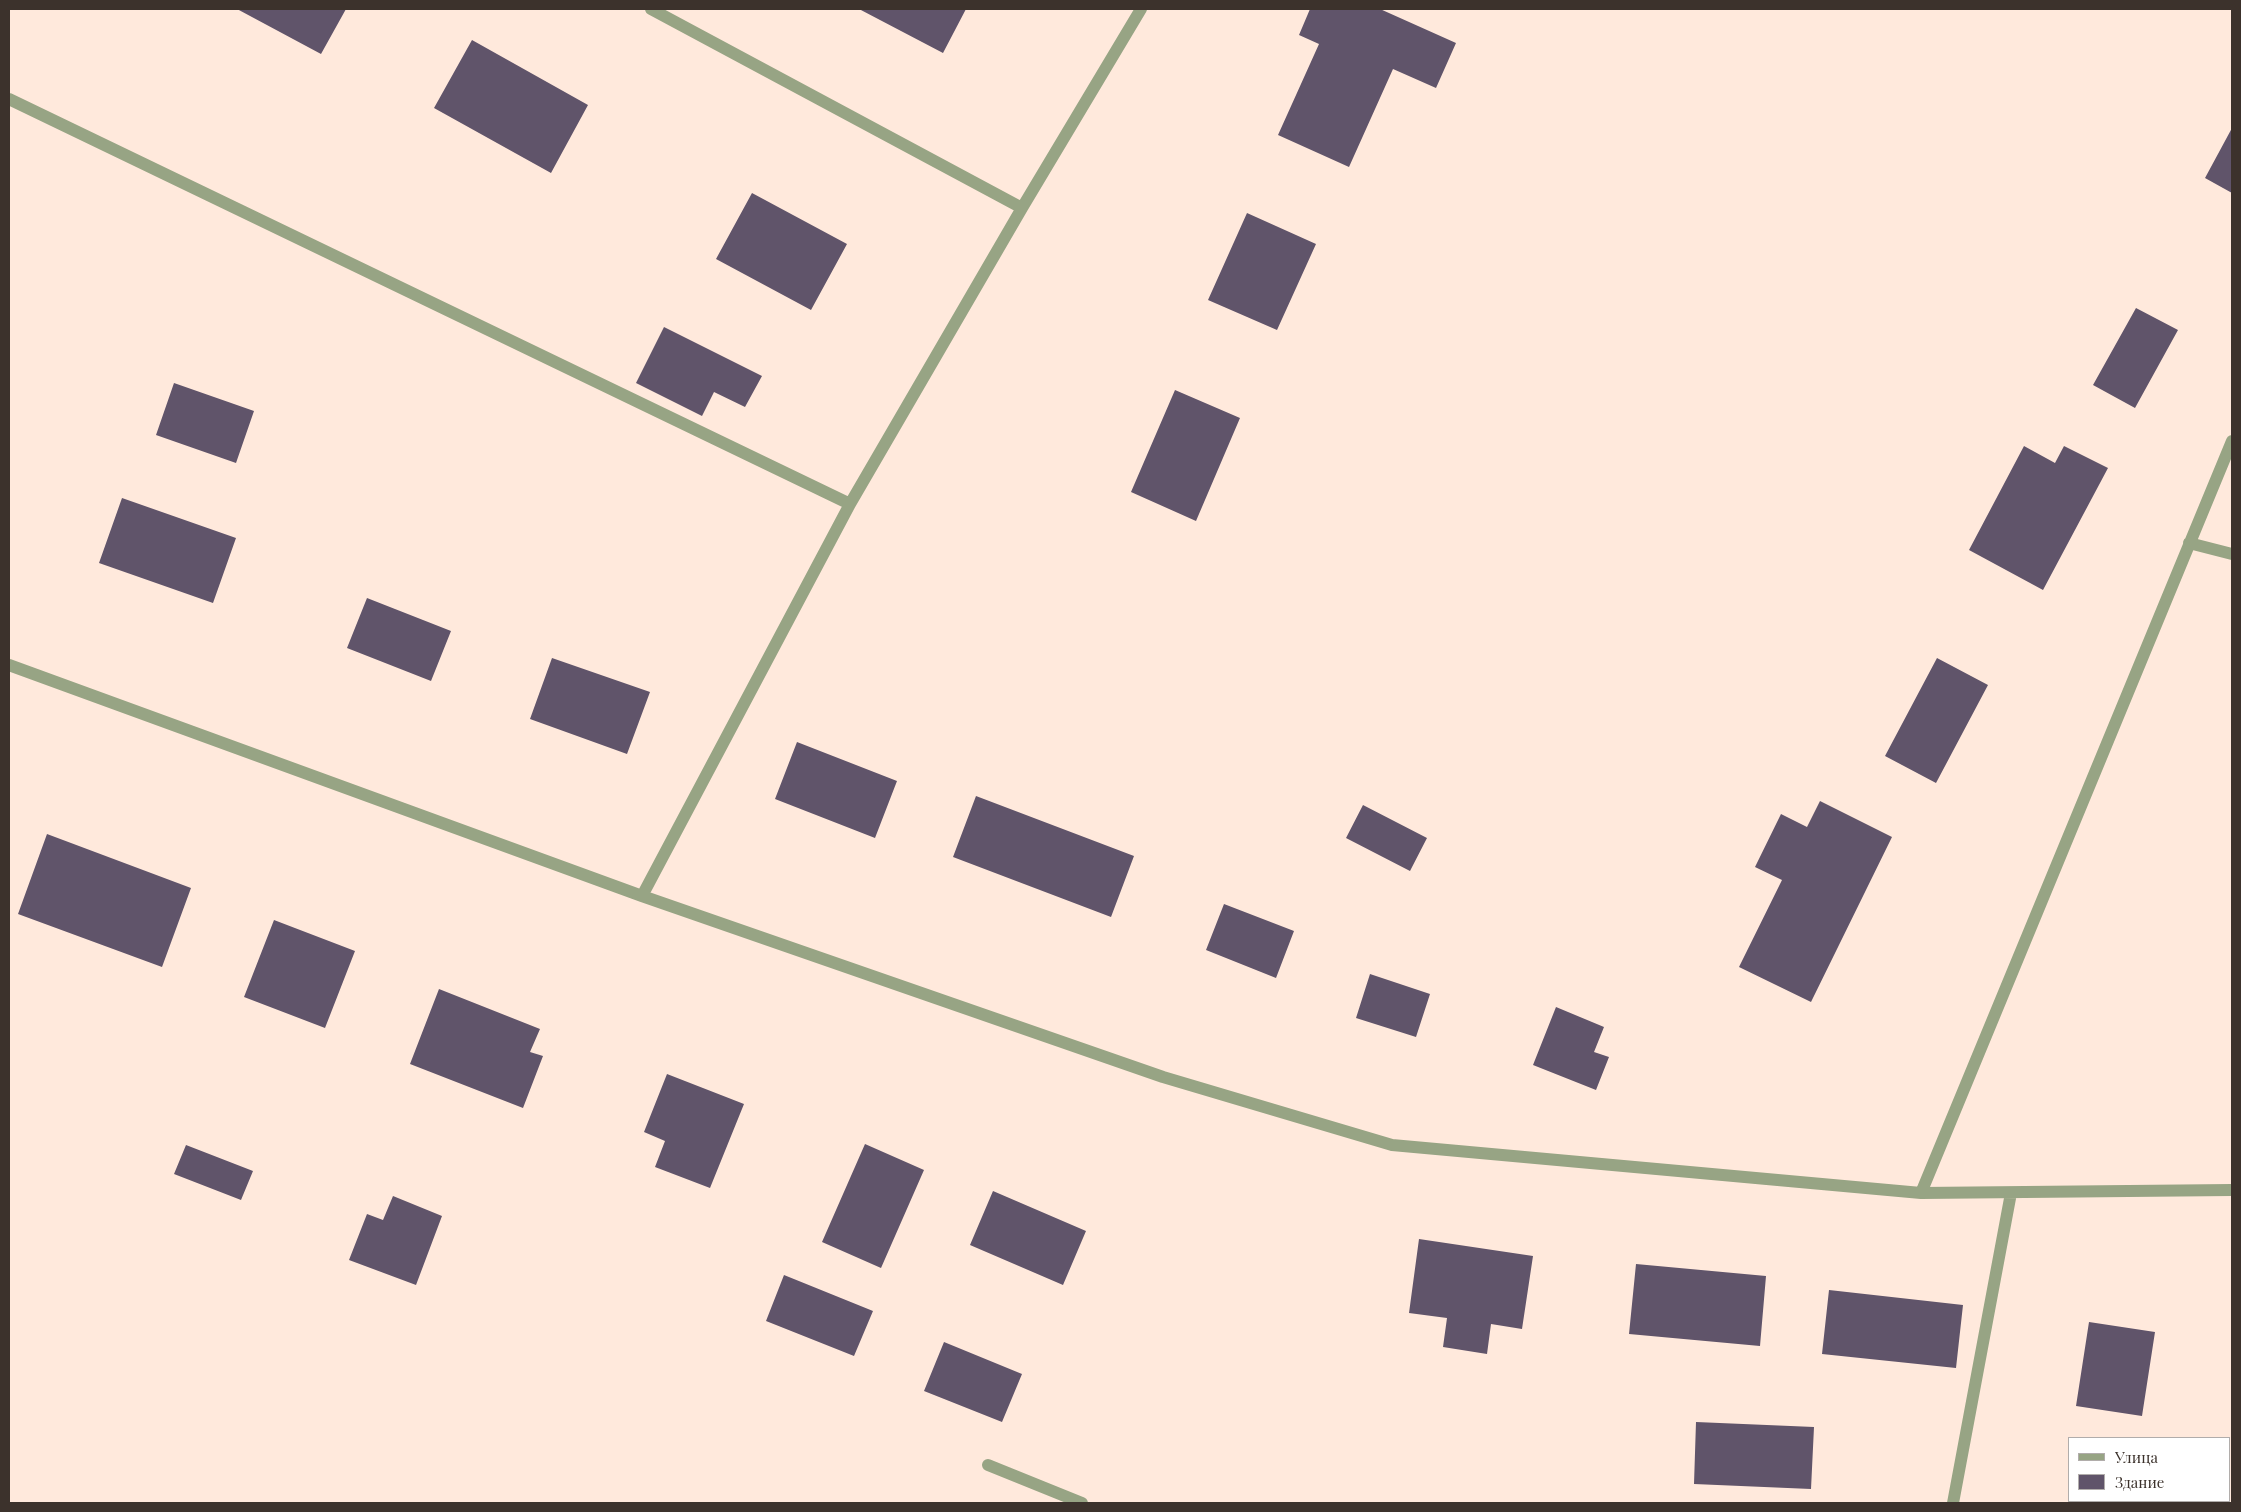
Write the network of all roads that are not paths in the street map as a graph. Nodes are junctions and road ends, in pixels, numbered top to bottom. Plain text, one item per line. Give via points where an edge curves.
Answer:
1 (651, 9) edge
2 (1141, 9) edge
3 (9, 99) edge
4 (1022, 208) junction
5 (2232, 441) edge
6 (850, 504) junction
7 (2189, 543) junction
8 (2232, 554) edge
9 (9, 664) edge
10 (642, 896) junction
11 (2232, 1190) edge
12 (1921, 1193) junction
13 (2011, 1193) junction
14 (988, 1465) dead end
15 (1082, 1503) edge
16 (1953, 1503) edge

1 - 4 street
2 - 4 street
3 - 6 street
4 - 6 street
5 - 7 street
6 - 10 street
7 - 8 street
7 - 12 street
9 - 10 street
10 - 12 street via 1163,1077 1392,1146
11 - 13 street
12 - 13 street
13 - 16 street
14 - 15 street

